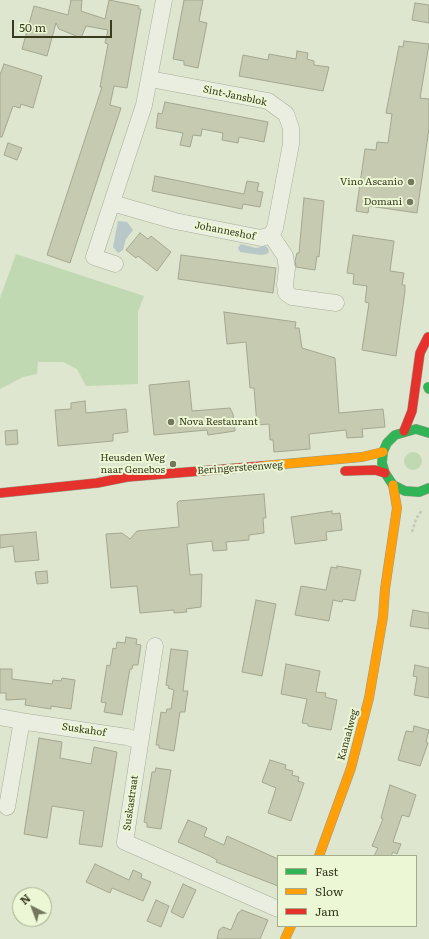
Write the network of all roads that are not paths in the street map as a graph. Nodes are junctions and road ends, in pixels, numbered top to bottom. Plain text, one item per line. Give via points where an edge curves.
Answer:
1 (164, 0) edge
2 (150, 79) junction
3 (112, 203) junction
4 (271, 235) junction
5 (115, 264) dead end
6 (336, 303) dead end
7 (429, 338) edge
8 (429, 377) edge
9 (429, 388) edge
10 (426, 400) dead end
11 (426, 420) dead end
12 (404, 431) junction
13 (428, 432) edge
14 (383, 452) junction
15 (333, 472) dead end
16 (385, 473) junction
17 (97, 483) junction
18 (166, 484) dead end
19 (393, 485) junction
20 (429, 488) edge
21 (0, 492) edge
22 (418, 492) junction
23 (413, 501) dead end
24 (399, 563) dead end
25 (383, 616) junction
26 (154, 646) dead end
27 (0, 717) edge
28 (27, 722) junction
29 (140, 741) junction
30 (7, 807) dead end
31 (319, 855) edge
32 (277, 909) edge
33 (291, 927) edge
34 (285, 939) edge

1 - 2 street
2 - 3 street
2 - 4 street, Sint-Jansblok via 268,101 286,114 291,128 287,169 275,228
3 - 4 street, Johanneshof via 175,221 261,238
3 - 5 street via 94,257
4 - 6 street via 285,256 286,293 292,297
7 - 12 main road via 420,353 412,411
8 - 9 main road
9 - 10 main road
11 - 13 main road
12 - 13 main road via 416,429
12 - 14 main road via 394,435
14 - 16 main road via 382,463
14 - 17 main road, Beringersteenweg via 362,457 127,477
15 - 16 main road via 363,469
16 - 19 main road
17 - 18 main road, Beringersteenweg via 127,486
17 - 21 main road, Beringersteenweg
19 - 22 main road via 405,491
19 - 25 main road, Kanaalweg via 397,508
20 - 22 main road
22 - 23 main road
24 - 25 main road, Kanaalweg
25 - 31 main road, Kanaalweg via 369,698 351,768
26 - 29 street, Suskastraat
27 - 28 street, Suskahof
28 - 29 street, Suskahof
28 - 30 street via 21,726
29 - 32 street, Suskastraat via 125,842
33 - 34 main road

